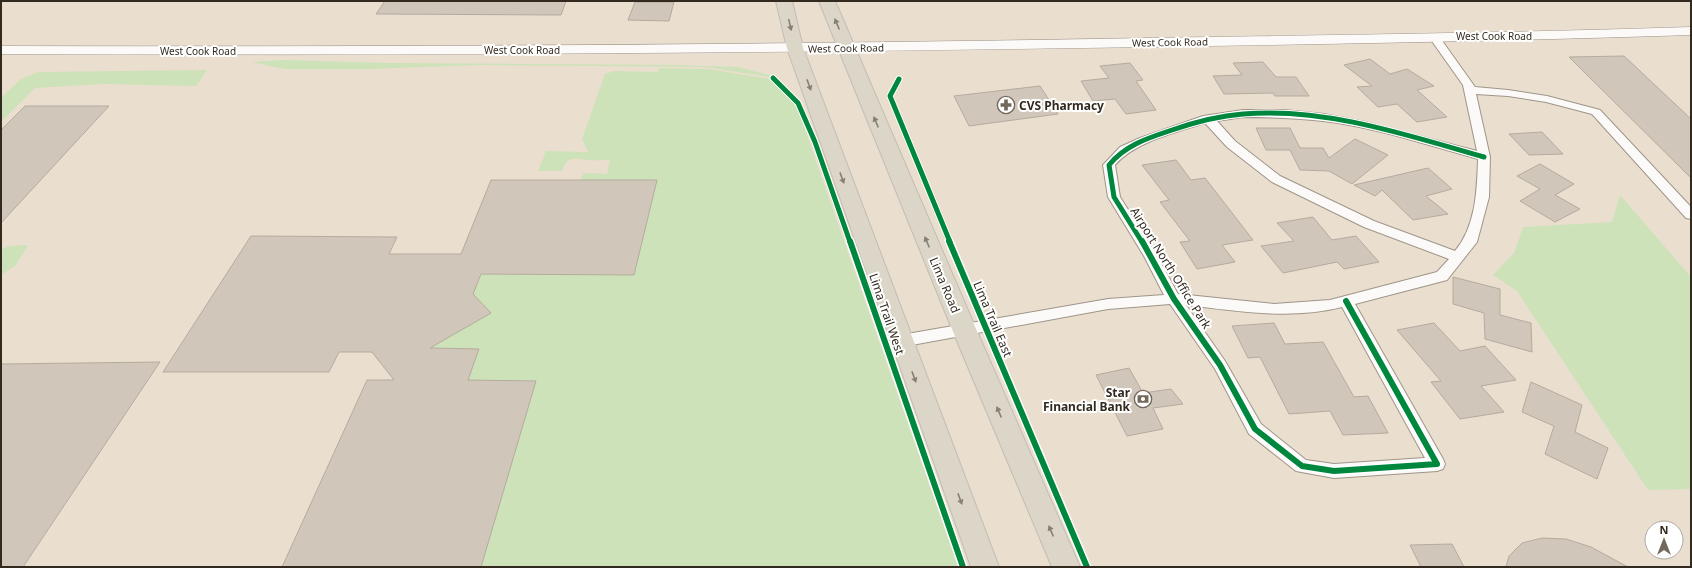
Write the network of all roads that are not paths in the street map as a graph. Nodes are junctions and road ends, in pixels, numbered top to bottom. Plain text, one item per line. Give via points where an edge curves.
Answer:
1 (784, 1) edge
2 (827, 1) edge
3 (1691, 31) edge
4 (1434, 37) junction
5 (795, 48) junction
6 (847, 48) junction
7 (1, 50) edge
8 (1470, 90) junction
9 (1207, 118) junction
10 (1484, 156) junction
11 (1691, 215) edge
12 (1458, 257) junction
13 (1174, 299) junction
14 (1346, 301) junction
15 (964, 329) junction
16 (901, 341) junction
17 (985, 567) edge
18 (1066, 567) edge

1 -> 5 highway
6 -> 2 highway, Lima Road
3 - 4 main road, West Cook Road
4 - 6 main road, West Cook Road
4 - 8 street, Airport North Office Park
5 - 6 main road, West Cook Road
5 - 7 main road, West Cook Road
5 -> 16 highway
15 -> 6 highway, Lima Road
8 - 10 street, Airport North Office Park
8 - 11 street via 1508,92 1596,112
9 - 10 street, Airport North Office Park via 1239,114 1299,115 1343,120
9 - 12 street via 1231,144 1276,178 1369,224
9 - 13 street, Airport North Office Park via 1125,148 1109,165 1114,197
10 - 12 street, Airport North Office Park via 1483,197 1470,242
12 - 14 street, Airport North Office Park via 1442,276
13 - 14 street, Airport North Office Park via 1274,309 1330,305
13 - 14 street, Airport North Office Park via 1220,365 1256,429 1302,466 1334,472 1437,464
13 - 15 street, Airport North Office Park via 1108,304
15 - 16 street, Airport North Office Park
18 -> 15 highway, Lima Road
16 -> 17 highway

